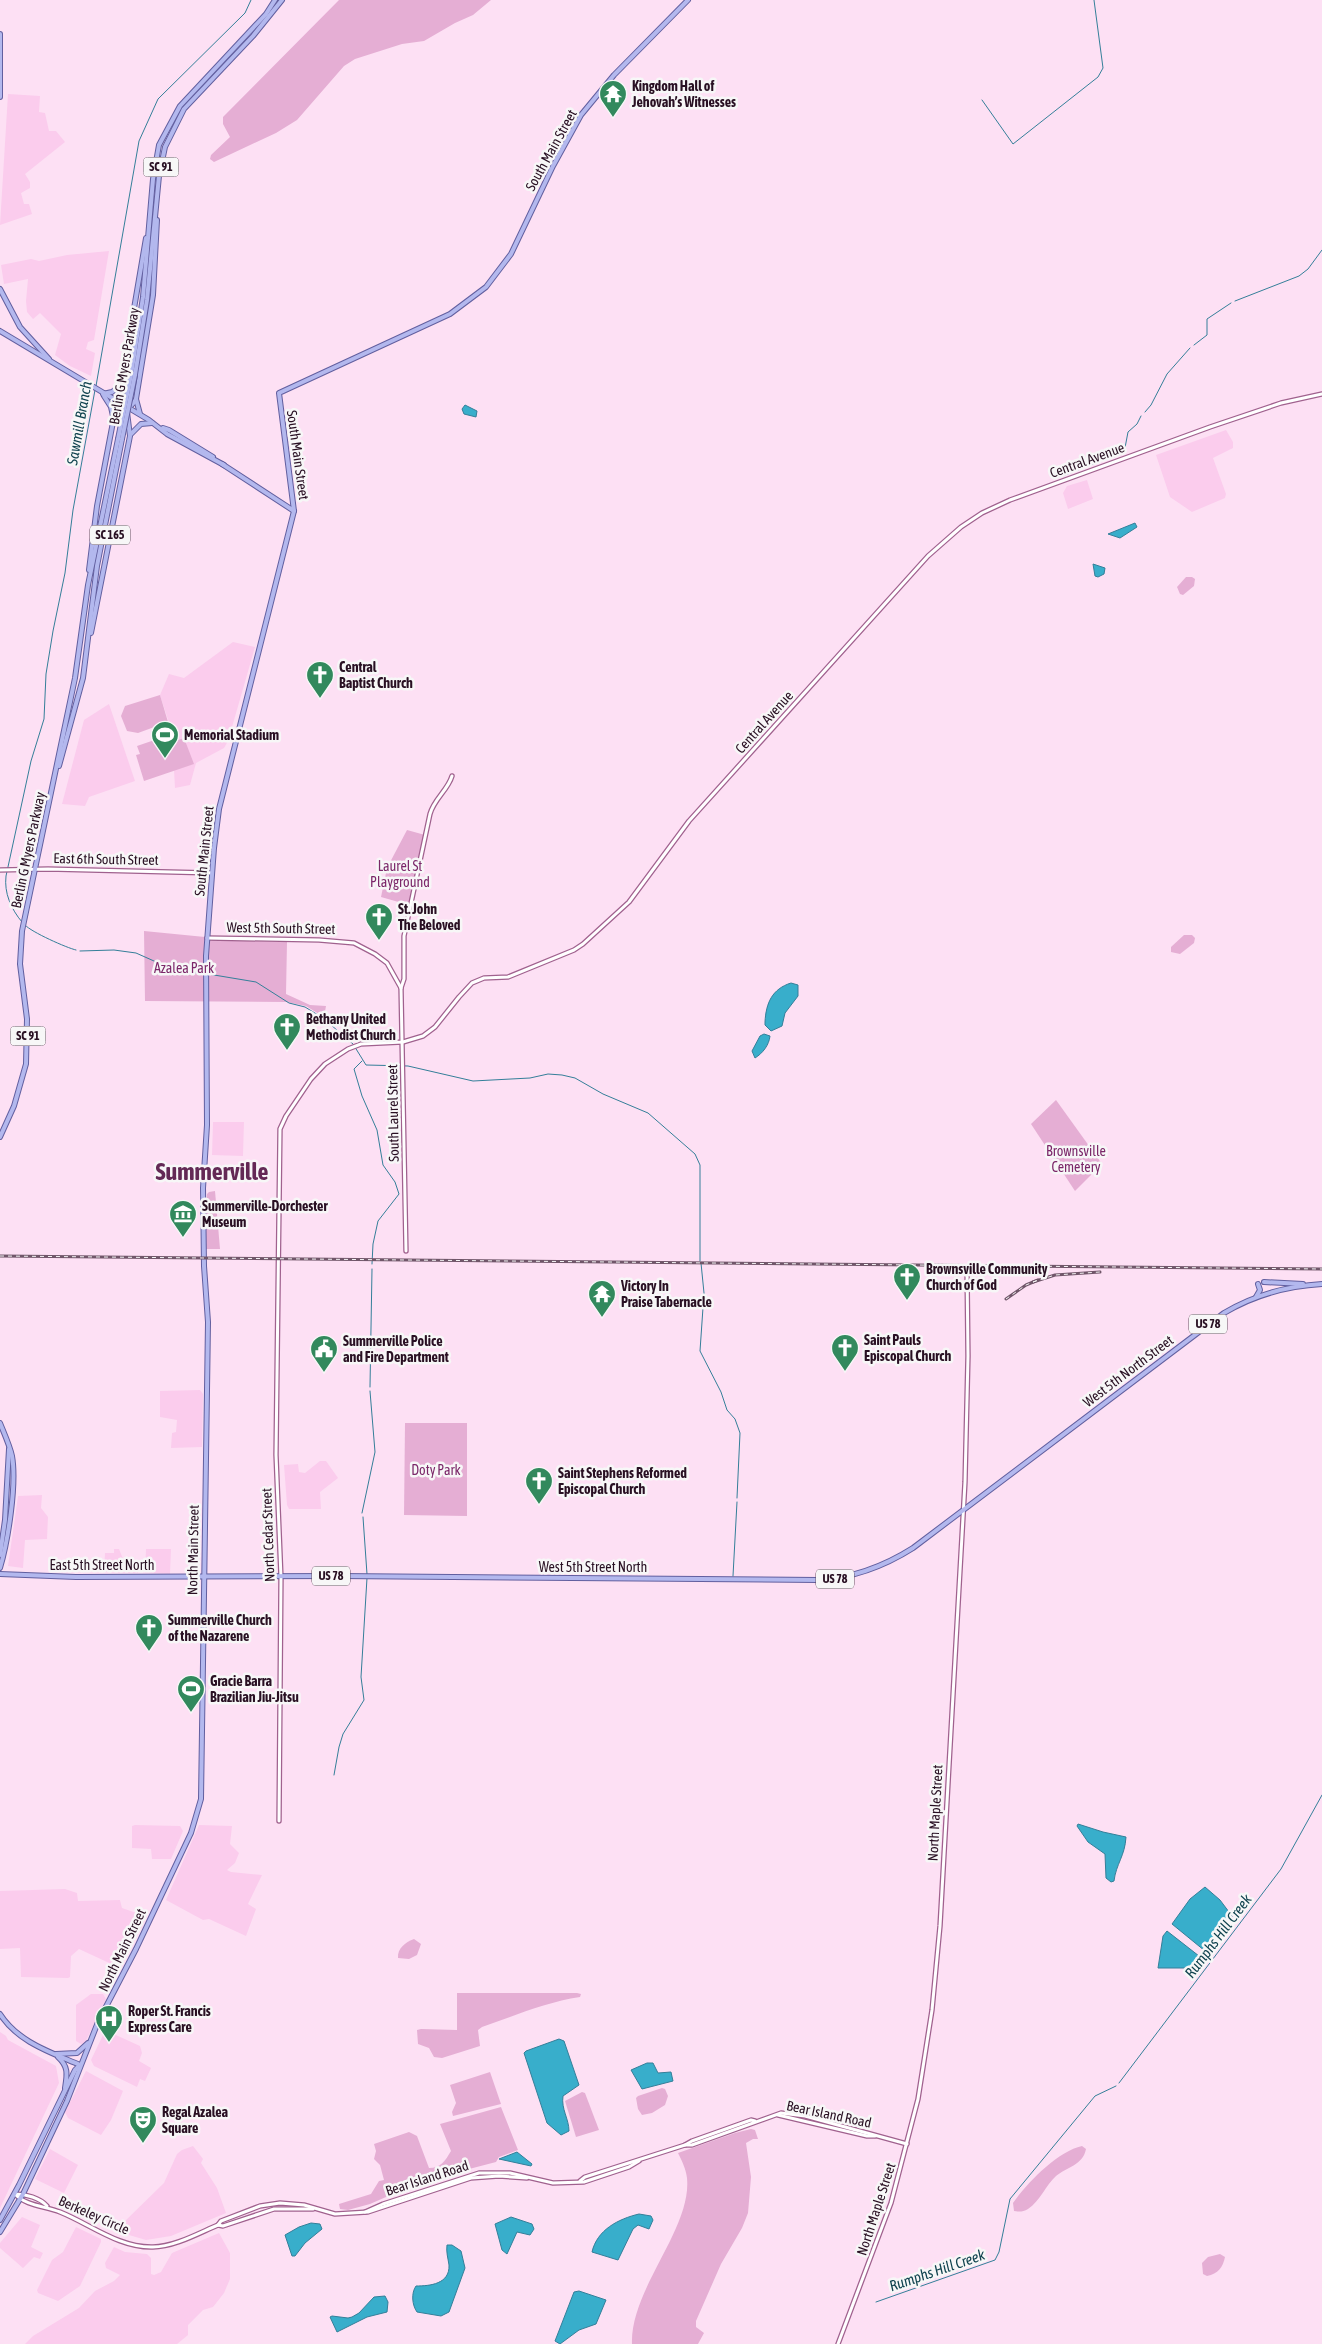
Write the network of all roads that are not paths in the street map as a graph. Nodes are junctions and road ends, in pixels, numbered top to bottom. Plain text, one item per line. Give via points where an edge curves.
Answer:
1 (275, 0) edge
2 (282, 0) edge
3 (688, 0) edge
4 (0, 34) edge
5 (0, 97) edge
6 (182, 107) junction
7 (158, 196) junction
8 (149, 217) junction
9 (0, 289) edge
10 (0, 331) edge
11 (52, 363) junction
12 (133, 375) junction
13 (121, 385) junction
14 (102, 393) junction
15 (1322, 394) edge
16 (136, 399) junction
17 (126, 407) junction
18 (141, 415) junction
19 (113, 422) junction
20 (153, 423) junction
21 (130, 436) junction
22 (120, 439) junction
23 (294, 511) junction
24 (88, 585) junction
25 (87, 653) junction
26 (56, 773) junction
27 (452, 776) dead end
28 (35, 869) junction
29 (1, 870) edge
30 (212, 873) junction
31 (207, 938) junction
32 (402, 988) junction
33 (403, 1042) junction
34 (280, 1129) joint
35 (0, 1137) edge
36 (203, 1188) joint
37 (406, 1251) dead end
38 (967, 1269) dead end
39 (1264, 1282) dead end
40 (1258, 1284) dead end
41 (1322, 1284) edge
42 (1305, 1285) junction
43 (1256, 1297) junction
44 (0, 1423) edge
45 (9, 1449) junction
46 (963, 1510) junction
47 (0, 1555) edge
48 (0, 1568) edge
49 (0, 1574) edge
50 (281, 1577) junction
51 (204, 1578) junction
52 (279, 1821) dead end
53 (0, 2014) edge
54 (91, 2039) junction
55 (54, 2054) junction
56 (80, 2065) junction
57 (64, 2094) junction
58 (907, 2144) junction
59 (15, 2194) junction
60 (23, 2194) junction
61 (20, 2200) junction
62 (46, 2206) junction
63 (313, 2208) junction
64 (238, 2214) joint
65 (0, 2220) edge
66 (240, 2220) joint
67 (218, 2225) junction
68 (0, 2232) edge
69 (838, 2344) edge

1 - 6 main road, Berlin G Myers Parkway / SC 91
2 - 6 main road, Berlin G Myers Parkway / SC 91 via 253,36
3 - 23 main road, South Main Street via 614,75 582,116 553,166 508,260 480,293 440,320 279,393
4 - 5 main road
6 - 7 main road, Berlin G Myers Parkway / SC 91 via 165,147
6 - 8 main road, Berlin G Myers Parkway / SC 91 via 160,145
7 - 12 main road, Berlin G Myers Parkway / SC 91 via 147,300
7 - 16 main road via 153,295
8 - 12 main road, Berlin G Myers Parkway / SC 91
8 - 13 main road
9 - 11 main road via 20,328
10 - 11 main road
11 - 14 main road
12 - 22 main road, Berlin G Myers Parkway / SC 91, bridge
13 - 14 main road via 112,392
13 - 17 main road
14 - 17 main road
14 - 19 main road, SC 165 via 111,407
15 - 33 street, Central Avenue via 1281,403 1210,427 1010,500 961,527 928,556 689,821 636,893 616,914 574,950 510,977 484,978 472,983 435,1027 422,1036
16 - 17 main road via 134,404
16 - 18 main road
17 - 18 main road
17 - 19 main road via 116,414
17 - 21 main road, SC 165
18 - 20 main road
19 - 24 main road, SC 165 via 96,515
20 - 21 main road via 141,424
20 - 23 main road
21 - 25 main road, SC 165
22 - 24 main road, Berlin G Myers Parkway / SC 91
22 - 25 main road, Berlin G Myers Parkway / SC 91 via 97,566
23 - 30 main road, South Main Street via 219,809
24 - 26 main road, Berlin G Myers Parkway / SC 91 via 75,678
25 - 26 main road, Berlin G Myers Parkway / SC 91 via 76,707
26 - 28 main road, Berlin G Myers Parkway / SC 91
27 - 32 street, South Laurel Street via 430,814 404,936
28 - 29 street, East 6th South Street
28 - 30 street, East 6th South Street
28 - 35 main road, Berlin G Myers Parkway / SC 91 via 22,931 20,964 27,1019 26,1064 14,1106
30 - 31 main road, South Main Street
31 - 32 street, West 5th South Street via 354,943 387,963
31 - 36 main road, South Main Street via 207,1125
32 - 33 street, South Laurel Street
33 - 34 street, Central Avenue via 356,1045 326,1064 311,1079
33 - 37 street, South Laurel Street
34 - 50 street, North Cedar Street via 276,1455
36 - 51 main road, North Main Street via 208,1303
38 - 46 street, North Maple Street via 968,1364
39 - 42 main road
40 - 43 main road via 1260,1290
41 - 42 main road, West 5th North Street / US 78
42 - 43 main road, West 5th North Street / US 78
43 - 46 main road, West 5th North Street / US 78 via 1209,1323
44 - 45 main road
45 - 47 main road via 7,1506
45 - 48 main road via 13,1471 10,1521
46 - 50 main road, West 5th Street North / US 78 via 890,1562 859,1574 830,1580
46 - 58 street, North Maple Street via 939,1934 925,2059
49 - 51 main road, East 5th Street North / US 78
50 - 51 main road, West 5th Street North / US 78
50 - 52 street, North Cedar Street
51 - 54 main road, North Main Street via 202,1780 196,1820
53 - 55 main road via 16,2033
54 - 55 main road via 77,2053
54 - 56 main road, North Main Street
55 - 56 main road
55 - 57 main road via 66,2066 68,2073
56 - 57 main road, North Main Street via 74,2070
56 - 60 main road, North Main Street via 67,2101
57 - 59 main road, North Main Street
58 - 63 street, Bear Island Road via 791,2113 756,2121 580,2181 553,2183 499,2176 471,2178 364,2212 341,2215
58 - 69 street, North Maple Street via 891,2203
59 - 60 street, Berkeley Circle
59 - 61 street
59 - 65 main road, North Main Street
60 - 61 main road, North Main Street
60 - 62 street, Berkeley Circle
61 - 62 street, Berkeley Circle
61 - 68 main road, North Main Street
62 - 67 street, Berkeley Circle via 111,2237 144,2246 166,2245
63 - 64 street, Bear Island Road via 280,2203
63 - 66 street, Bear Island Road via 280,2207
64 - 67 street, Berkeley Circle
66 - 67 street, Berkeley Circle

